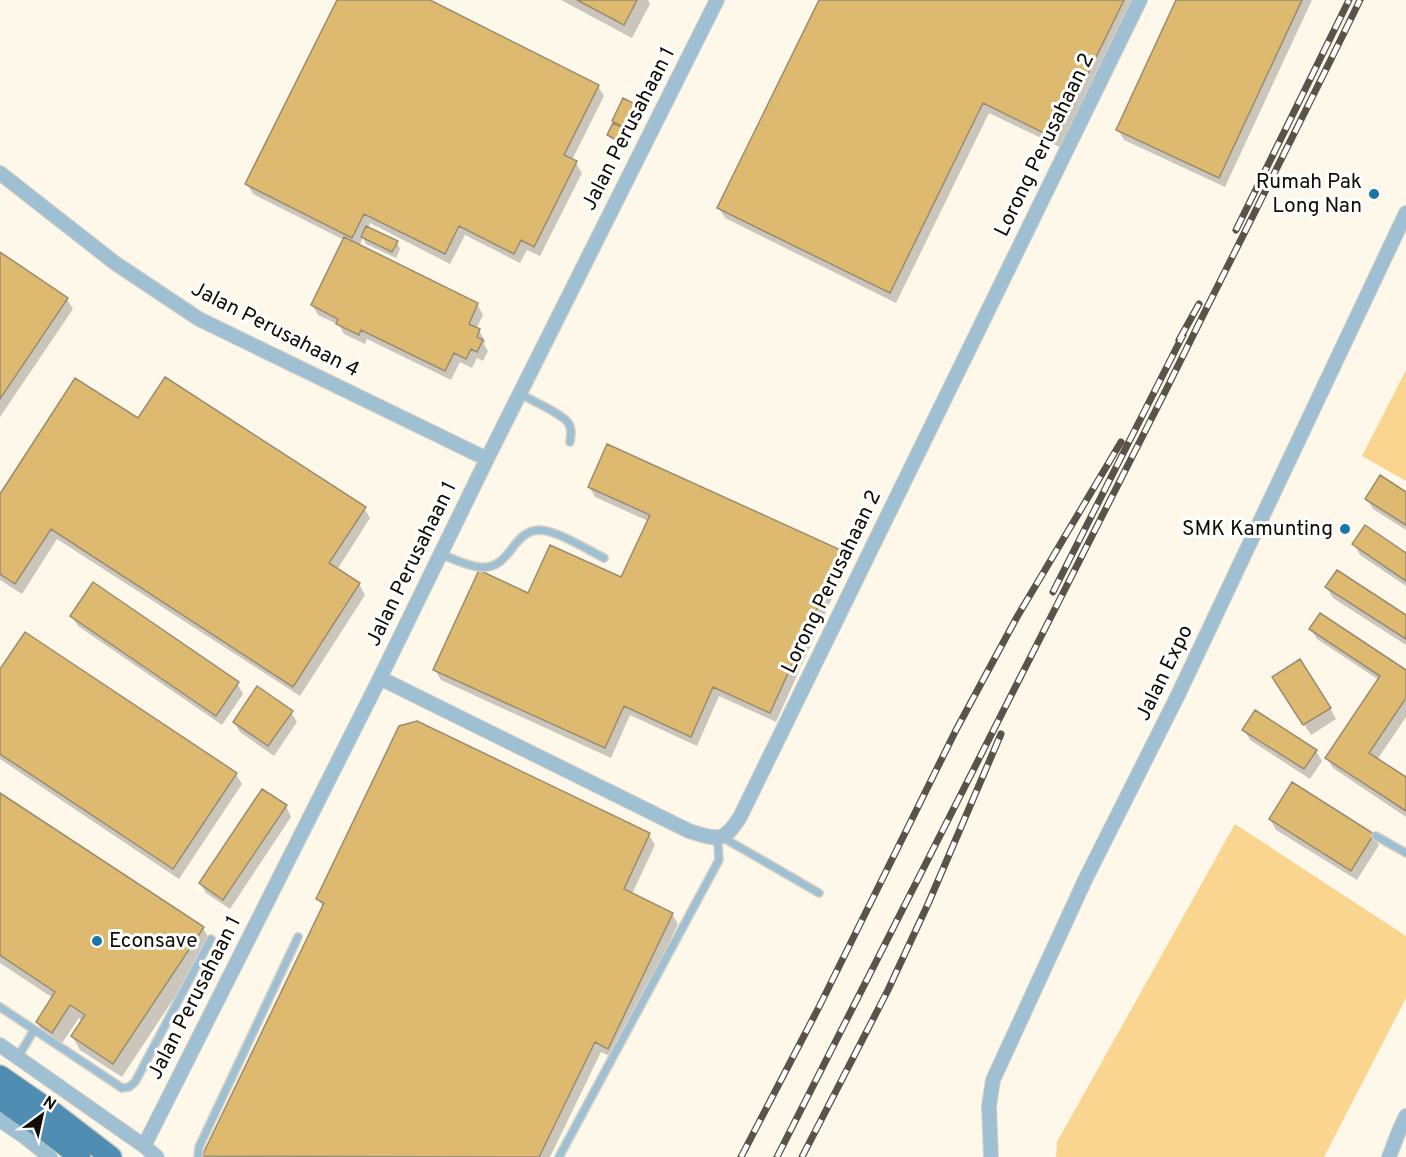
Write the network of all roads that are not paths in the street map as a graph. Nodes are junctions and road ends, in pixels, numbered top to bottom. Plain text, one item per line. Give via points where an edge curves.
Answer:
1 (717, 0) edge
2 (1140, 0) edge
3 (0, 173) edge
4 (1406, 213) edge
5 (520, 394) junction
6 (570, 442) dead end
7 (487, 459) junction
8 (441, 554) junction
9 (604, 558) dead end
10 (380, 678) junction
11 (1376, 836) dead end
12 (719, 838) junction
13 (1406, 853) edge
14 (819, 893) dead end
15 (298, 937) dead end
16 (211, 939) dead end
17 (0, 1007) edge
18 (34, 1030) junction
19 (0, 1045) edge
20 (18, 1057) junction
21 (0, 1076) edge
22 (0, 1099) edge
23 (1406, 1116) edge
24 (0, 1120) edge
25 (144, 1146) junction
26 (50, 1157) edge
27 (80, 1157) edge
28 (111, 1157) edge
29 (157, 1157) edge
30 (198, 1157) edge
31 (559, 1157) edge
32 (991, 1157) edge
33 (1389, 1157) edge

1 - 5 street, Jalan Perusahaan 1
2 - 12 street, Lorong Perusahaan 2 via 741,817
3 - 7 street, Jalan Perusahaan 4 via 115,263 199,319
4 - 32 street, Jalan Expo via 993,1080 989,1106
5 - 6 lane via 562,417 569,424
5 - 7 street, Jalan Perusahaan 1
7 - 8 street, Jalan Perusahaan 1
8 - 9 lane via 482,568 497,565 518,540 540,530
8 - 10 street, Jalan Perusahaan 1
10 - 12 street via 689,831
10 - 25 street, Jalan Perusahaan 1
11 - 13 lane
12 - 14 lane
12 - 31 lane via 719,860
15 - 30 lane via 199,1147
16 - 18 lane via 135,1083 129,1087 122,1088
17 - 18 lane
18 - 20 lane
19 - 20 street
20 - 25 street
21 - 28 main road
22 - 27 main road
23 - 33 street
24 - 26 street
25 - 29 street

